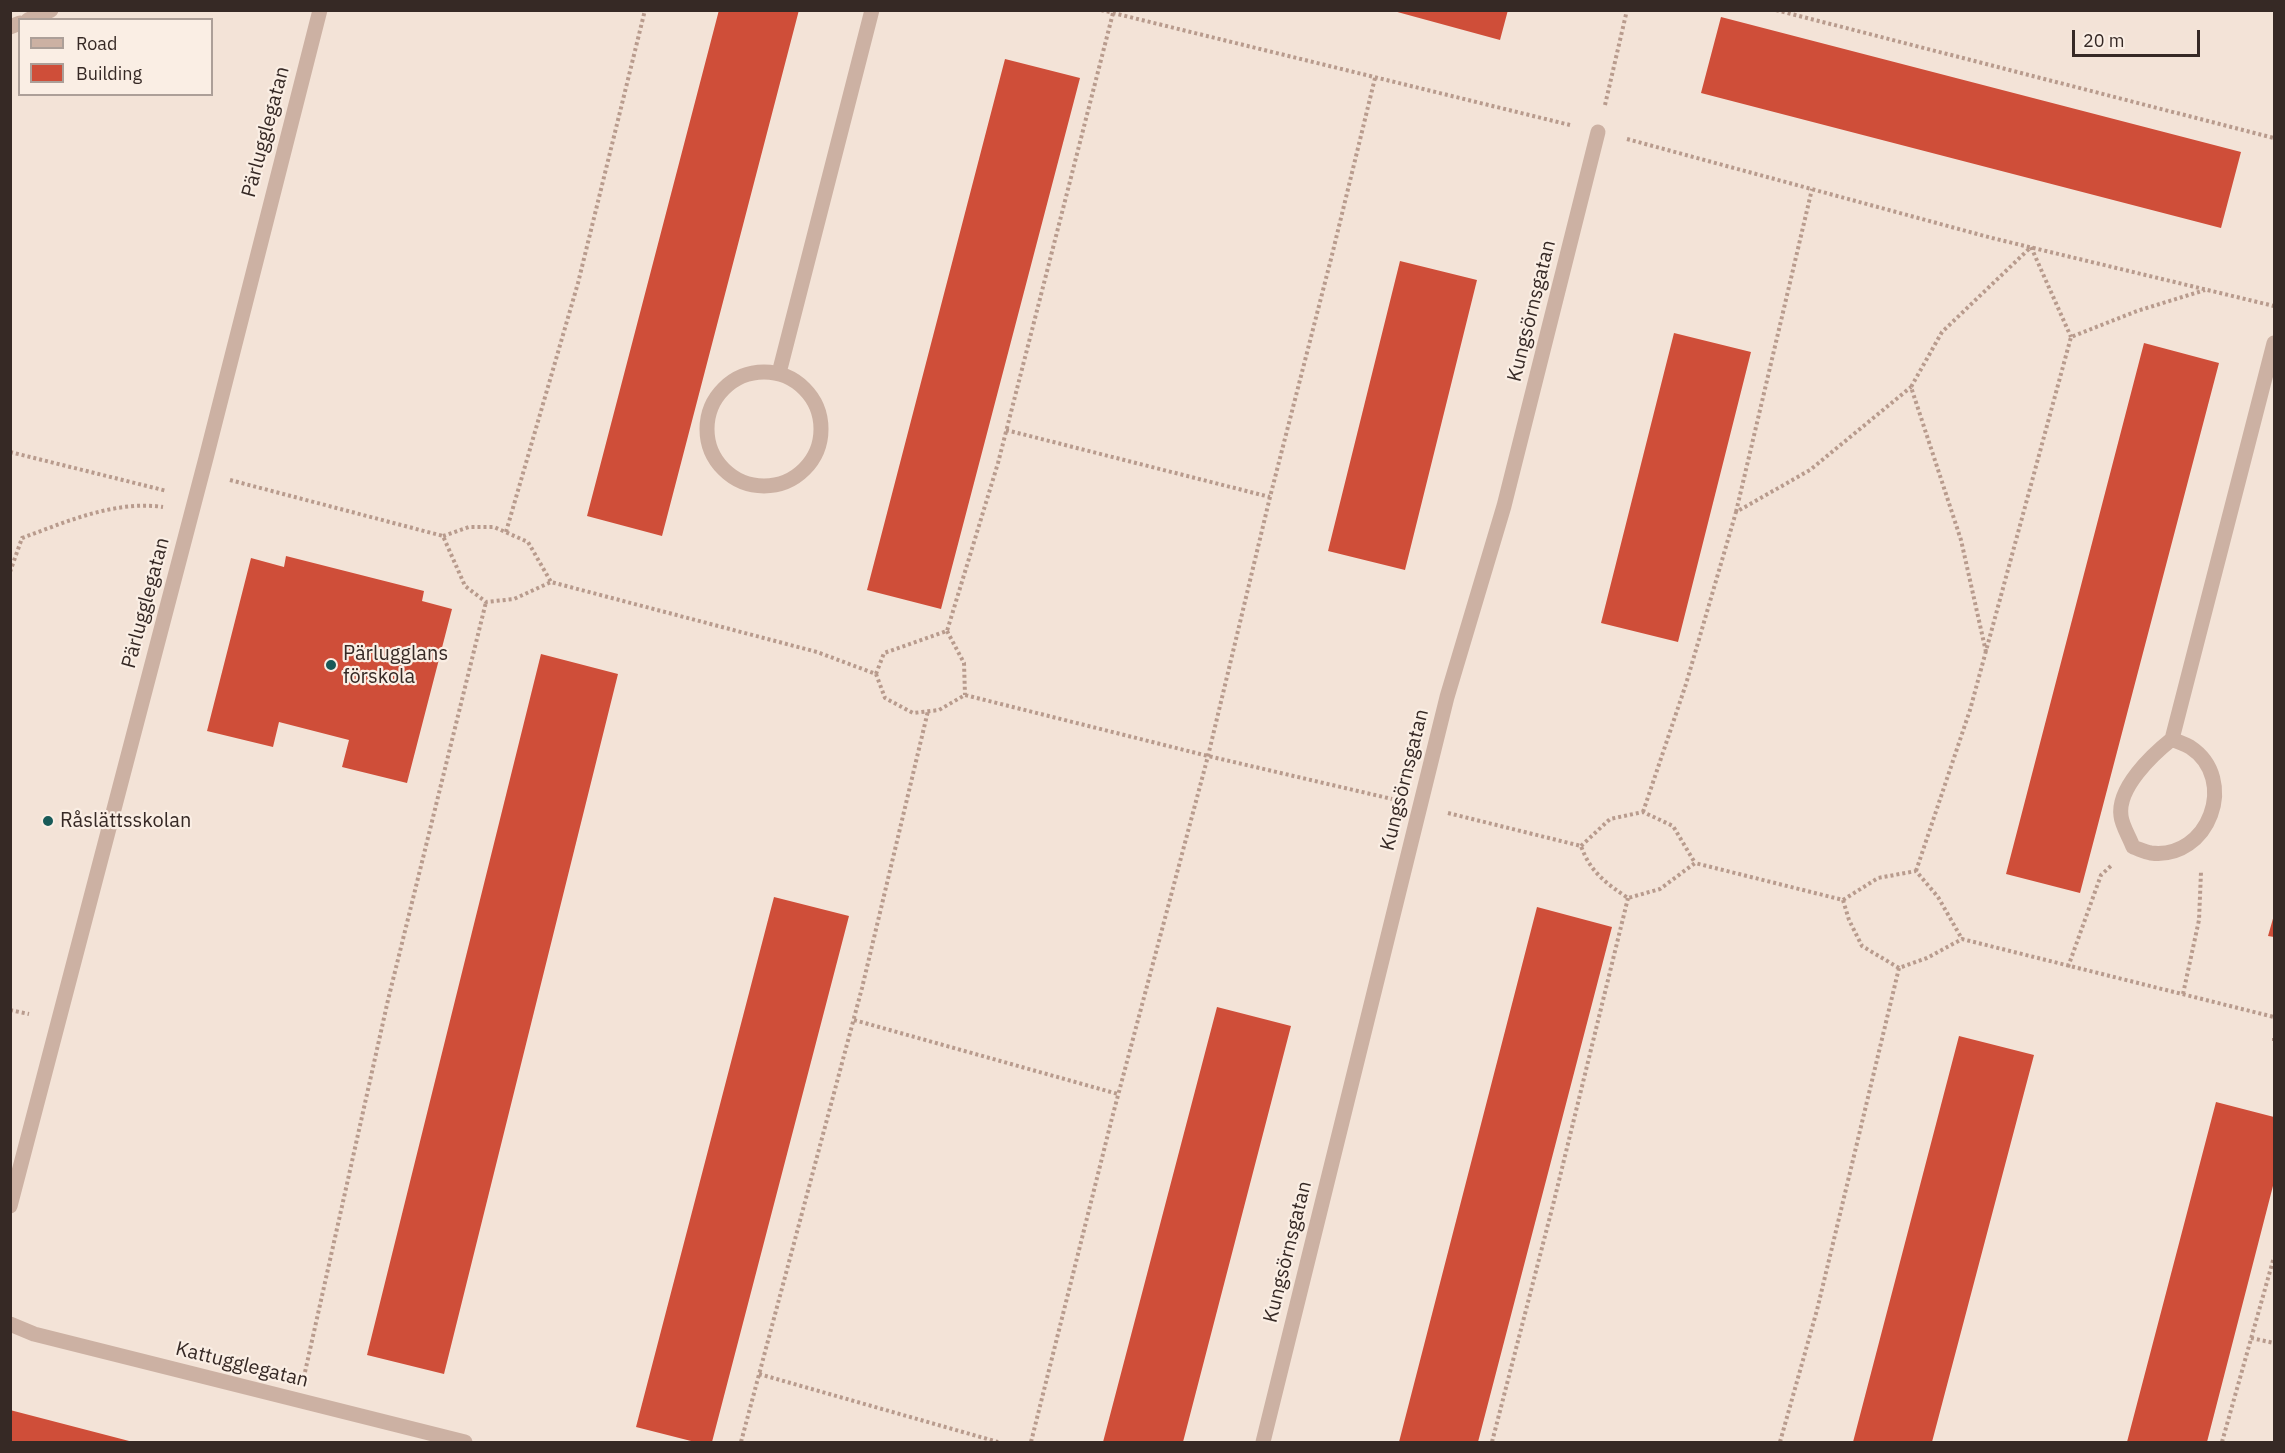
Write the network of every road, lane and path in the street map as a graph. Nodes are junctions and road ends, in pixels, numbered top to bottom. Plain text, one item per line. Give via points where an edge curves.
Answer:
1 (51, 10) edge
2 (320, 10) edge
3 (645, 10) edge
4 (872, 10) edge
5 (1101, 10) edge
6 (1627, 10) edge
7 (1776, 10) edge
8 (1113, 13) junction
9 (33, 18) edge
10 (1375, 78) junction
11 (1599, 132) junction
12 (2274, 138) edge
13 (1812, 189) junction
14 (2031, 247) junction
15 (2205, 290) junction
16 (2274, 306) edge
17 (2071, 337) junction
18 (2274, 343) edge
19 (779, 373) junction
20 (1911, 387) junction
21 (1006, 430) junction
22 (10, 452) edge
23 (202, 473) junction
24 (1270, 497) junction
25 (195, 498) junction
26 (1736, 512) junction
27 (191, 515) junction
28 (506, 532) junction
29 (443, 536) junction
30 (10, 572) edge
31 (551, 582) junction
32 (486, 602) junction
33 (947, 631) junction
34 (1986, 653) junction
35 (876, 674) junction
36 (965, 695) junction
37 (928, 711) junction
38 (2172, 739) junction
39 (1208, 756) junction
40 (1420, 806) junction
41 (1643, 812) junction
42 (2188, 844) junction
43 (1581, 846) junction
44 (2133, 847) junction
45 (1695, 863) junction
46 (1916, 871) junction
47 (1628, 898) junction
48 (1843, 900) junction
49 (1962, 939) junction
50 (2068, 967) junction
51 (1899, 968) junction
52 (2183, 995) junction
53 (2274, 1017) edge
54 (854, 1020) junction
55 (1118, 1094) junction
56 (10, 1206) edge
57 (2274, 1257) edge
58 (10, 1324) edge
59 (2251, 1338) junction
60 (2274, 1343) edge
61 (759, 1374) junction
62 (298, 1401) junction
63 (465, 1443) edge
64 (741, 1443) edge
65 (998, 1443) edge
66 (1031, 1443) edge
67 (1263, 1443) edge
68 (1492, 1443) edge
69 (1780, 1443) edge
70 (2222, 1443) edge

1 - 9 street
2 - 23 street, Pärlugglegatan
3 - 28 path via 578,283
4 - 19 street
5 - 8 path
6 - 11 path
7 - 12 path
8 - 10 path
8 - 21 path
10 - 11 path
10 - 24 path
11 - 13 path
11 - 40 street, Kungsörnsgatan via 1504,506 1447,698
13 - 14 path
13 - 26 path
14 - 15 path
14 - 17 path
14 - 20 path via 1942,332
15 - 16 path
15 - 17 path
17 - 34 path
18 - 38 street
19 - 19 street via 810,394 819,411 819,449 809,465 794,477 777,485 758,486 740,481 712,455 707,418 725,386 760,371
20 - 26 path via 1810,470
20 - 34 path via 1961,540
21 - 24 path
21 - 33 path
22 - 25 path
23 - 25 street, Pärlugglegatan
23 - 29 path
24 - 39 path
25 - 27 street, Pärlugglegatan
26 - 41 path via 1686,684
27 - 30 path via 160,507 127,507 78,517 22,538
27 - 56 street, Pärlugglegatan
28 - 29 path via 494,527 469,527
28 - 31 path via 528,542
29 - 32 path via 465,586
31 - 32 path via 514,599
31 - 35 path via 817,652
32 - 62 path via 388,1000
33 - 35 path via 884,652
33 - 36 path via 964,663
34 - 46 path
35 - 37 path via 885,698 913,713
36 - 37 path via 939,710
36 - 39 path
37 - 54 path
38 - 42 street via 2190,747 2204,760 2213,777 2212,815 2202,832
38 - 44 street via 2152,755 2127,791 2121,818
39 - 40 path
39 - 55 path
40 - 43 path
40 - 67 street, Kungsörnsgatan
41 - 43 path via 1610,819
41 - 45 path via 1673,826
42 - 44 street via 2151,853
42 - 52 path via 2202,875 2199,920
43 - 47 path via 1586,862 1603,882
44 - 50 path via 2101,875
45 - 47 path via 1660,889
45 - 48 path
46 - 48 path via 1878,878
46 - 49 path via 1938,897
47 - 68 path
48 - 51 path via 1862,946
49 - 50 path
49 - 51 path
50 - 52 path
51 - 69 path via 1817,1310
52 - 53 path
54 - 55 path
54 - 61 path
55 - 66 path
57 - 59 path
58 - 62 street, Kattugglegatan via 34,1334
59 - 60 path
59 - 70 path
61 - 64 path
61 - 65 path
62 - 63 street, Kattugglegatan

